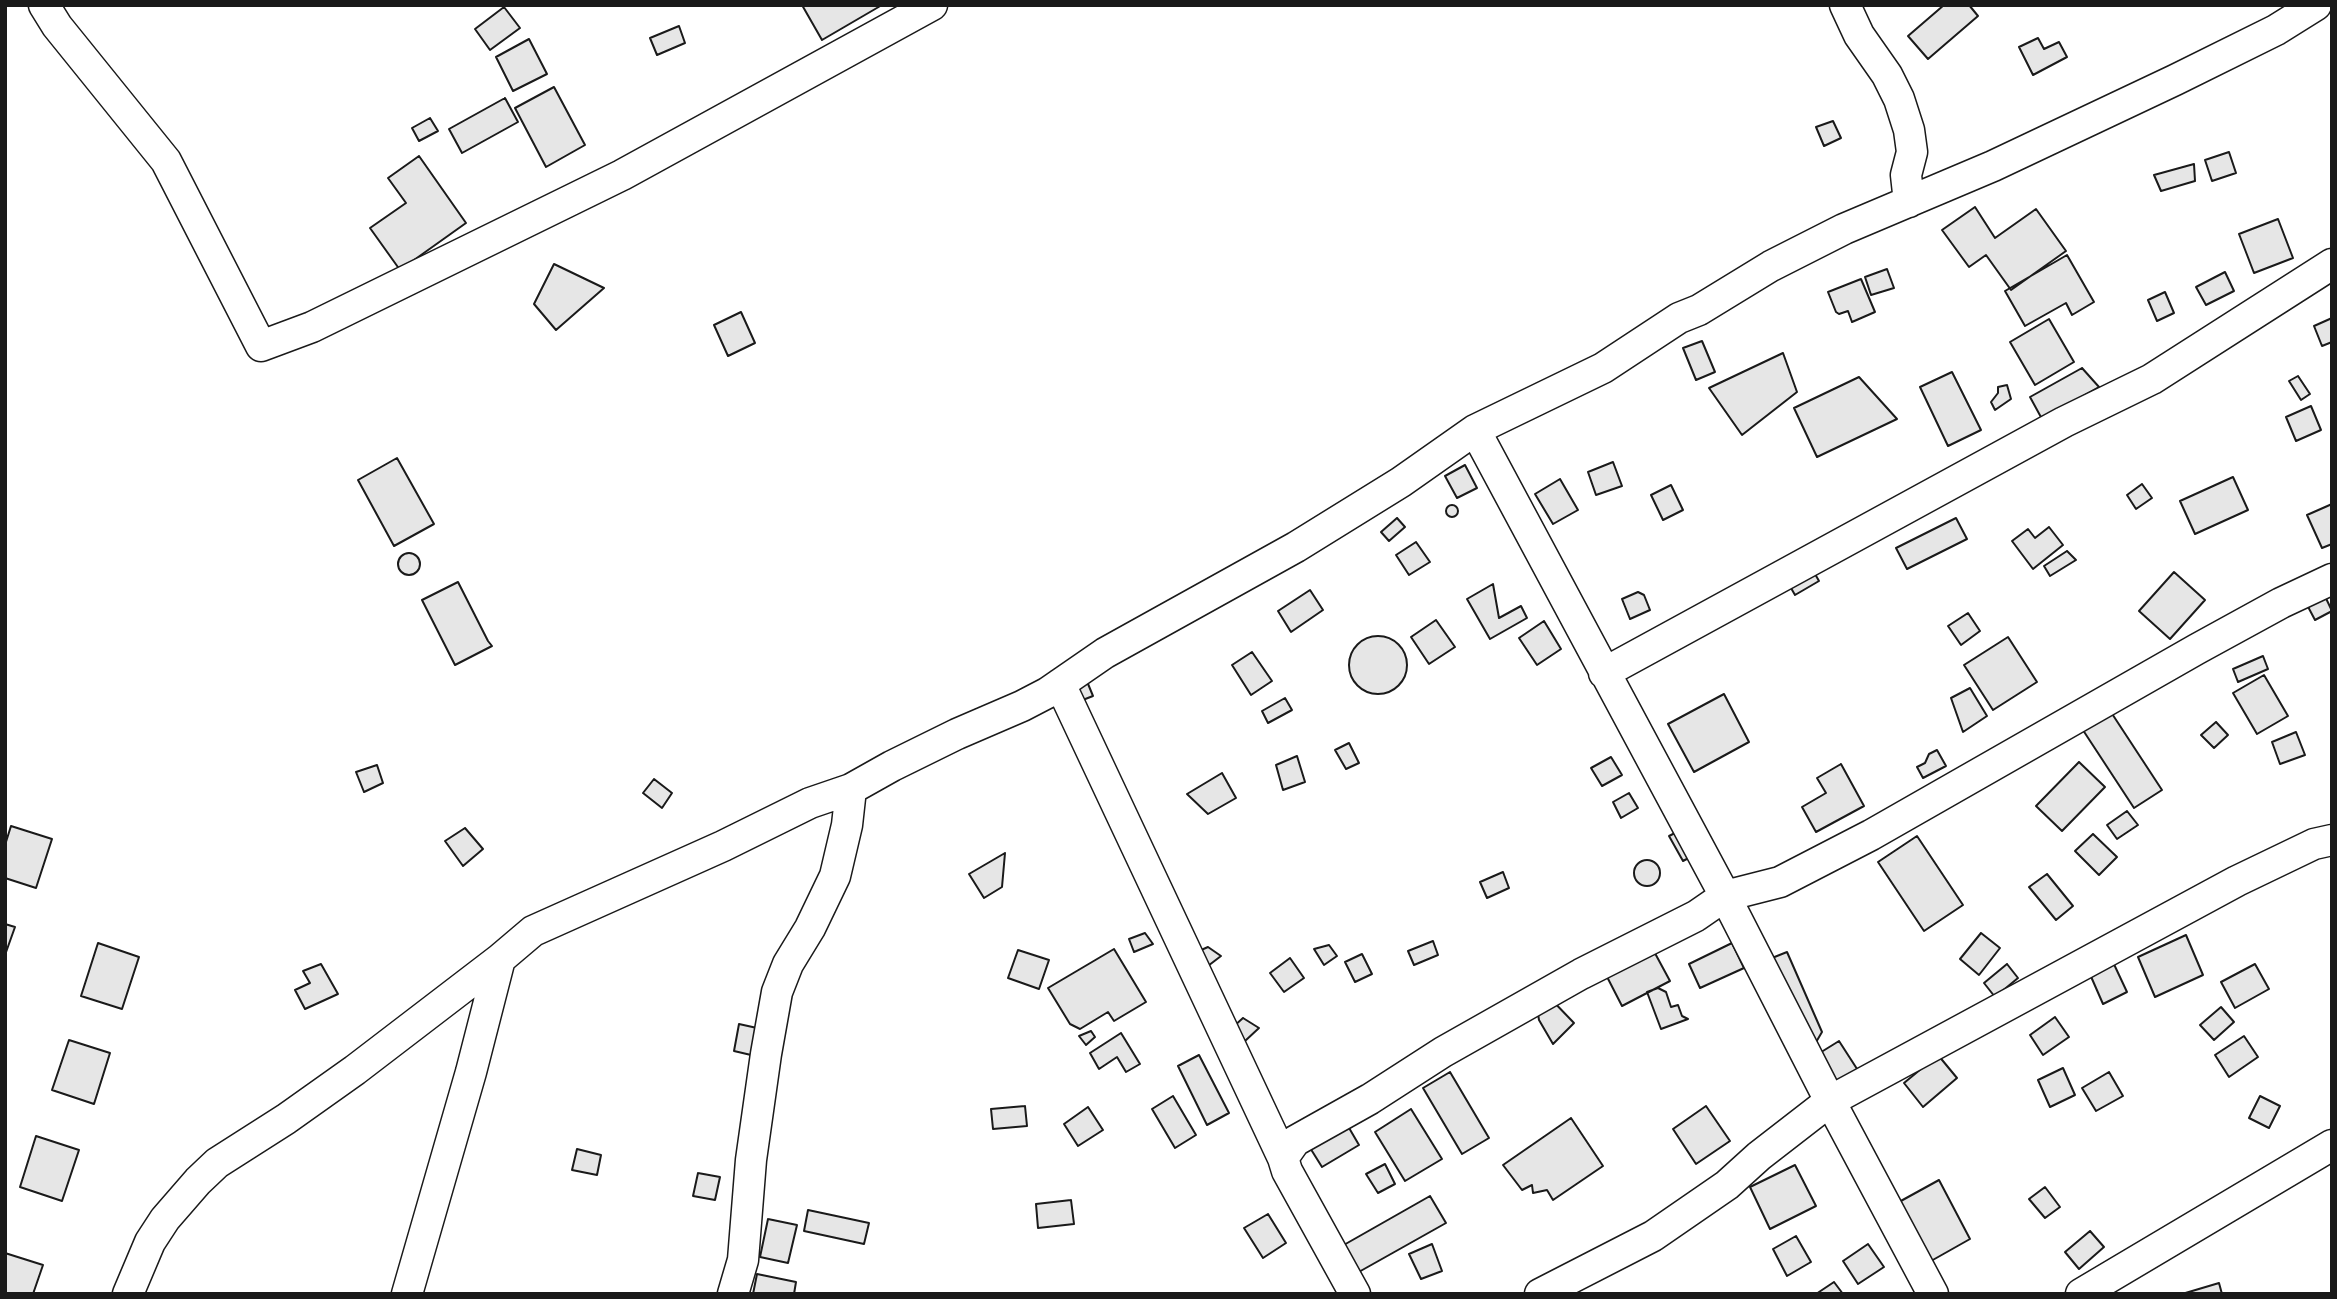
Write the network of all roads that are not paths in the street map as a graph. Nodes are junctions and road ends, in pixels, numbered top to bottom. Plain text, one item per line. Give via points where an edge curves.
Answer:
1 (44, 5) edge
2 (932, 5) edge
3 (1845, 5) edge
4 (2316, 5) edge
5 (1909, 202) junction
6 (2332, 264) edge
7 (1475, 430) junction
8 (2332, 579) edge
9 (1604, 673) junction
10 (1060, 684) junction
11 (851, 789) junction
12 (2332, 840) edge
13 (1725, 896) junction
14 (500, 959) junction
15 (1830, 1101) junction
16 (2332, 1145) edge
17 (1283, 1158) junction
18 (128, 1294) edge
19 (407, 1294) edge
20 (733, 1294) edge
21 (1355, 1294) edge
22 (1540, 1294) edge
23 (1933, 1294) edge
24 (2081, 1294) edge

1 - 2 street via 166,161 261,346 312,327 622,175
3 - 5 street via 1899,99 1912,145 1905,183
4 - 5 street via 2175,80
5 - 7 street via 1771,266 1603,368
6 - 9 street via 2152,379
7 - 9 street
7 - 10 street via 1296,547 1105,653
8 - 13 street via 2197,649 1871,835 1780,882
9 - 13 street
10 - 11 street
10 - 17 street
11 - 14 street via 810,803 557,919 533,931
11 - 20 street via 835,876 777,992 751,1160 743,1260
12 - 15 street via 2237,881
13 - 15 street
13 - 17 street via 1443,1052 1295,1141
14 - 18 street via 306,1105 217,1163 164,1219
14 - 19 street
15 - 22 street via 1727,1185 1653,1236
15 - 23 street
16 - 24 street
17 - 21 street

